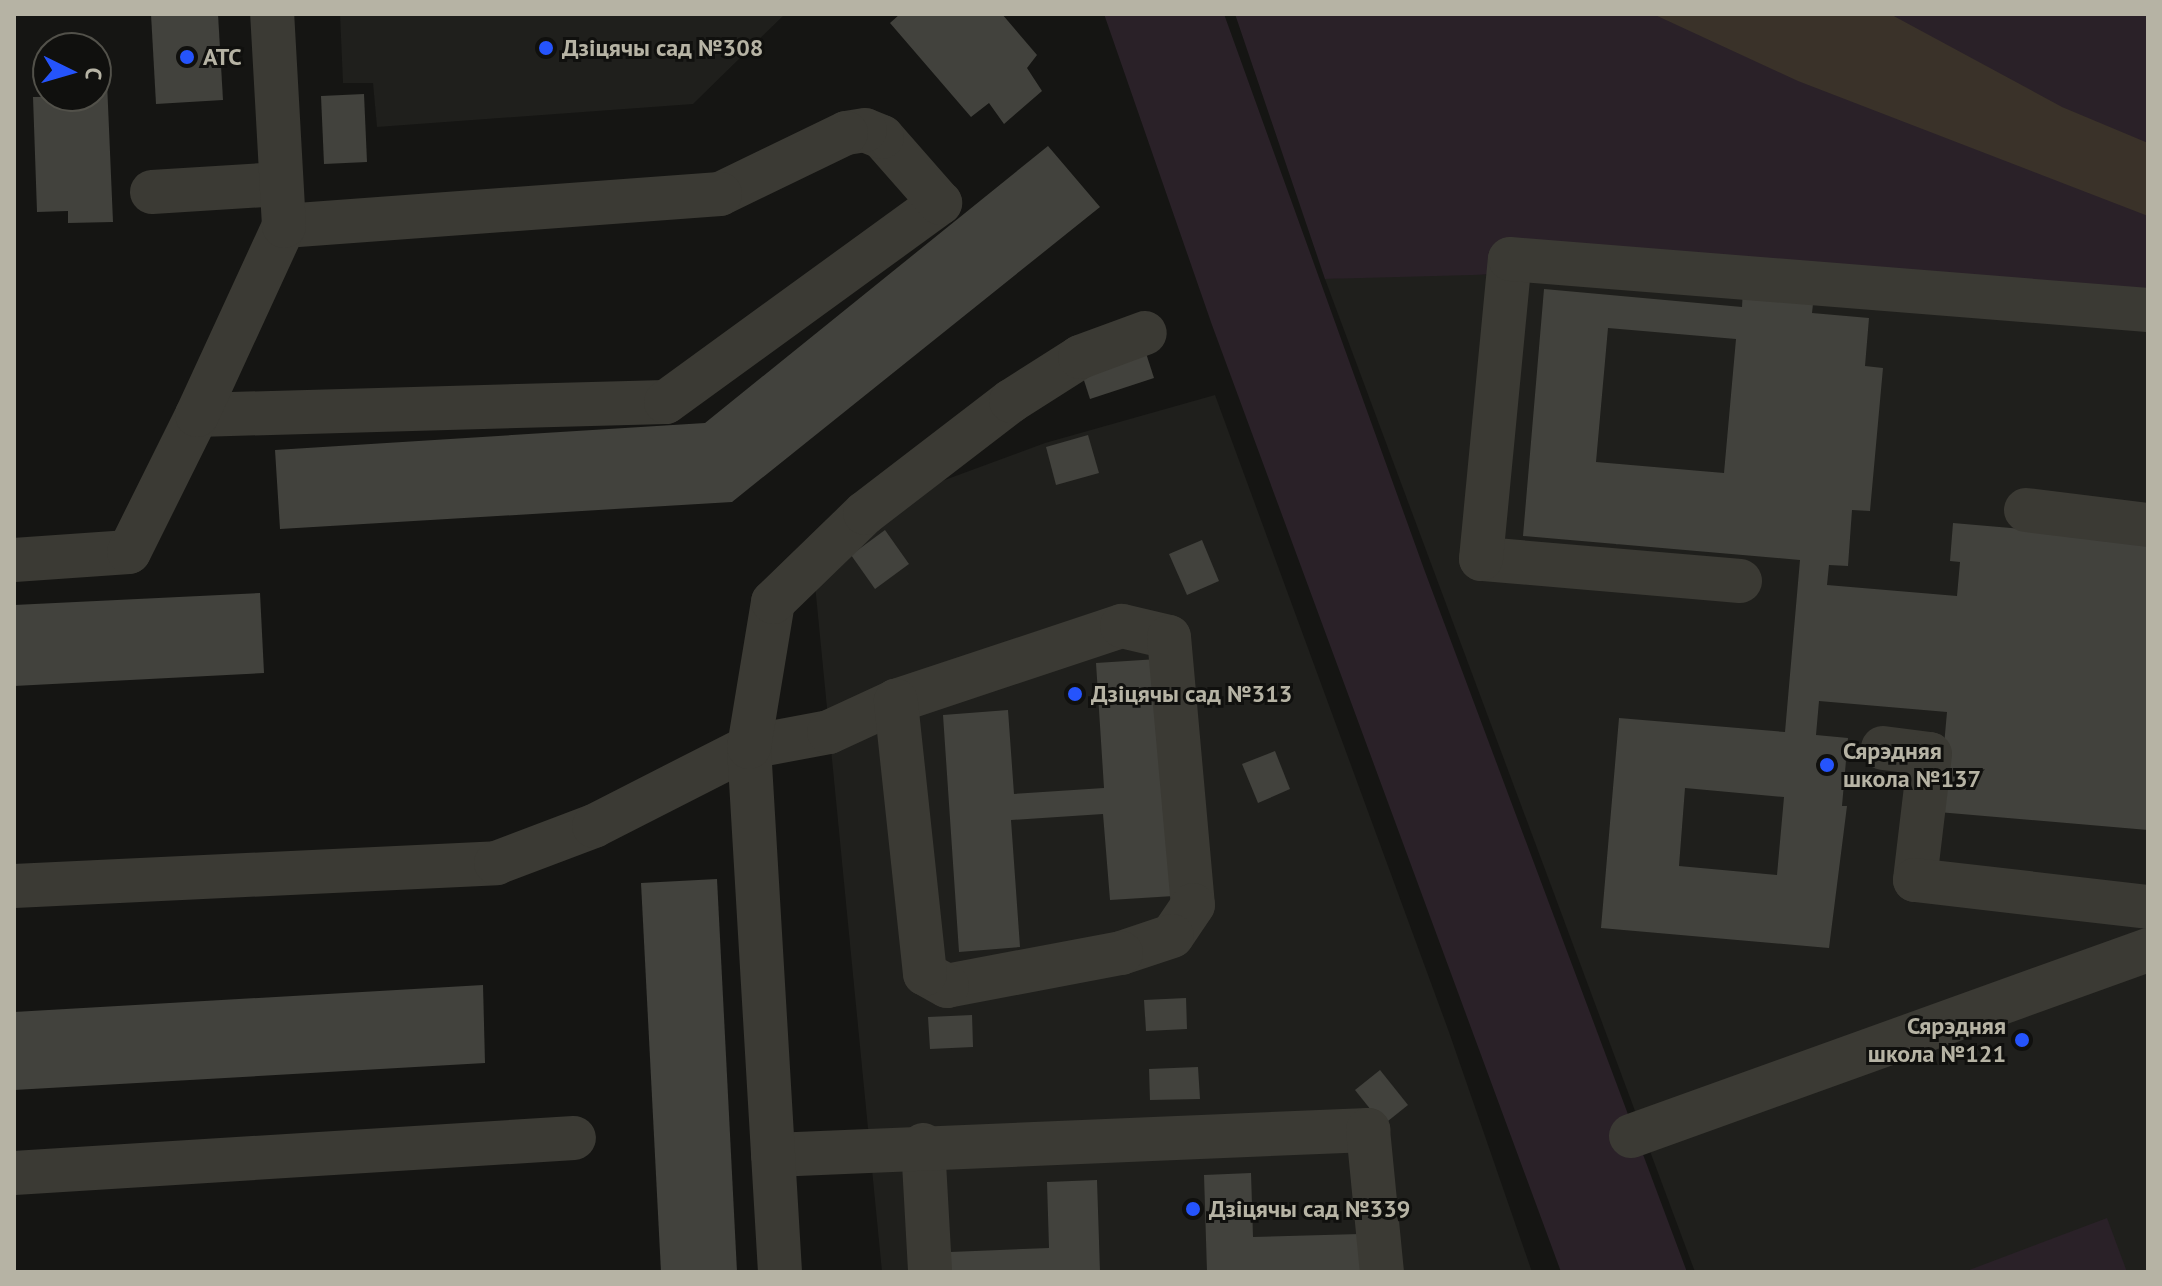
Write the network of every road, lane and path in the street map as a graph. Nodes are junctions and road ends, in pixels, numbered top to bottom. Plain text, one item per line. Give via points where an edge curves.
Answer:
1 (272, 14) edge
2 (152, 192) dead end
3 (282, 205) junction
4 (2148, 310) edge
5 (1145, 333) dead end
6 (197, 415) junction
7 (2026, 510) dead end
8 (2148, 525) edge
9 (14, 560) edge
10 (1740, 581) dead end
11 (896, 701) junction
12 (749, 747) junction
13 (1883, 748) dead end
14 (14, 886) edge
15 (2148, 907) edge
16 (2148, 950) edge
17 (1631, 1136) dead end
18 (574, 1138) dead end
19 (923, 1145) junction
20 (773, 1155) junction
21 (14, 1173) edge
22 (780, 1272) edge
23 (930, 1272) edge
24 (1382, 1272) edge

1 - 3 lane
2 - 3 lane
3 - 6 lane
3 - 6 lane via 720,194 846,133 865,130 882,137 940,203 666,402
4 - 10 lane via 1510,259 1481,559
5 - 12 lane via 1080,357 1011,401 865,513 773,602
6 - 9 lane via 129,552
7 - 8 lane
11 - 11 lane via 1122,626 1169,637 1193,905 1172,936 1121,953 947,986 925,974
11 - 12 lane via 829,732
12 - 14 lane via 594,826 496,863
12 - 20 lane
13 - 15 lane via 1930,754 1915,880
16 - 17 lane
18 - 21 lane
19 - 20 lane
19 - 23 lane
19 - 24 lane via 1368,1130
20 - 22 lane

